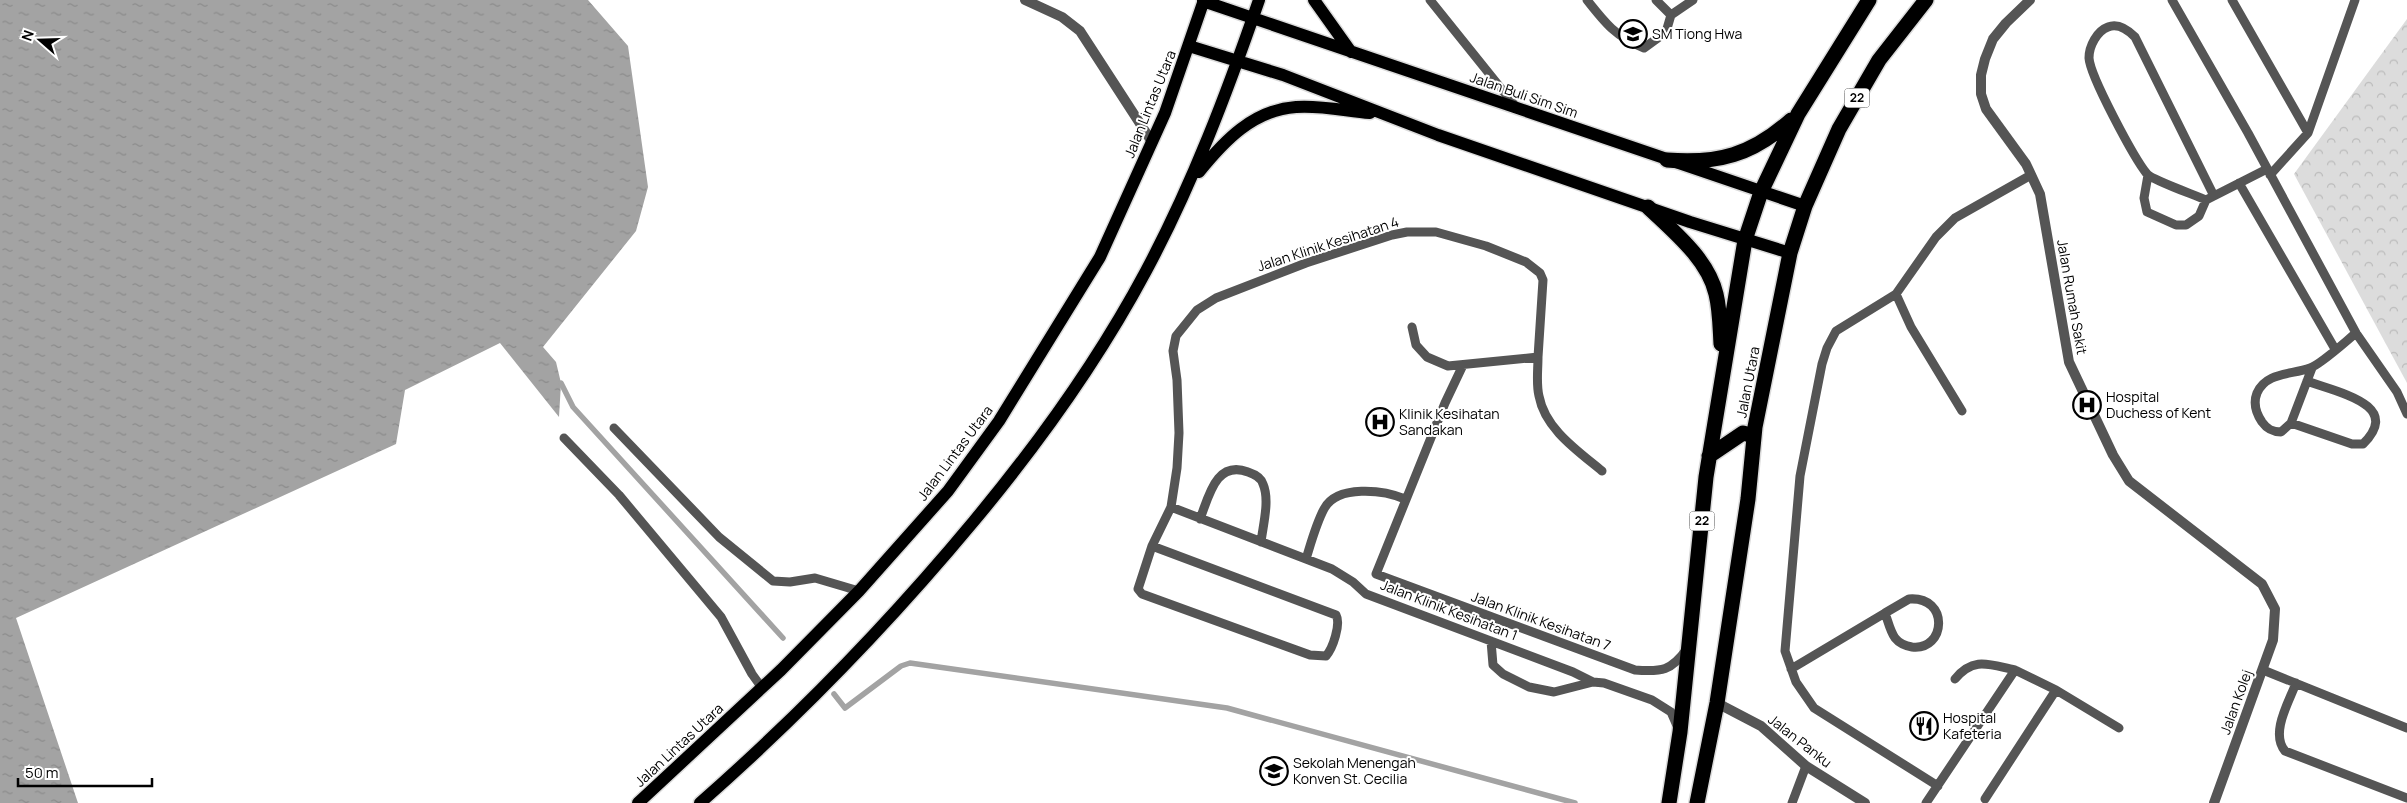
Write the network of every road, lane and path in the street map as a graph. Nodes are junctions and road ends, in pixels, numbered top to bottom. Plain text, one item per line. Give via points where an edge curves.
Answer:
1 (1025, 0) edge
2 (1204, 0) edge
3 (1259, 0) edge
4 (1314, 0) edge
5 (1430, 0) edge
6 (1587, 0) edge
7 (1656, 0) edge
8 (1693, 0) edge
9 (1869, 0) edge
10 (1926, 0) edge
11 (2030, 0) edge
12 (2172, 0) edge
13 (2232, 0) edge
14 (2356, 0) edge
15 (1671, 15) junction
16 (1252, 18) junction
17 (1189, 46) junction
18 (1351, 52) junction
19 (1238, 60) junction
20 (1517, 108) junction
21 (1382, 114) junction
22 (1798, 114) junction
23 (2308, 133) junction
24 (1152, 142) junction
25 (1667, 160) junction
26 (2268, 172) junction
27 (2031, 175) junction
28 (2148, 175) junction
29 (2239, 184) junction
30 (1761, 192) junction
31 (2210, 198) junction
32 (1180, 205) junction
33 (1805, 206) junction
34 (1648, 207) junction
35 (1745, 240) junction
36 (1790, 253) junction
37 (1896, 294) junction
38 (1412, 327) dead end
39 (2356, 333) junction
40 (2335, 349) junction
41 (1538, 358) junction
42 (1463, 365) junction
43 (2312, 368) junction
44 (1723, 371) junction
45 (2307, 382) junction
46 (1962, 411) dead end
47 (2407, 414) edge
48 (2291, 423) junction
49 (614, 428) dead end
50 (1754, 436) junction
51 (564, 438) dead end
52 (1709, 456) junction
53 (1602, 471) dead end
54 (1405, 499) junction
55 (1171, 507) junction
56 (1200, 519) junction
57 (1261, 542) junction
58 (1152, 546) junction
59 (1306, 559) junction
60 (859, 591) junction
61 (2275, 609) joint
62 (1884, 613) junction
63 (1491, 641) junction
64 (1689, 646) junction
65 (1791, 669) junction
66 (2015, 670) junction
67 (2262, 670) junction
68 (1955, 678) dead end
69 (1593, 682) junction
70 (2296, 683) junction
71 (762, 688) junction
72 (2056, 690) junction
73 (1717, 702) junction
74 (2120, 728) dead end
75 (2407, 728) edge
76 (1680, 732) junction
77 (1806, 766) junction
78 (1938, 786) junction
79 (2407, 798) edge
80 (1985, 800) dead end
81 (638, 803) edge
82 (700, 803) edge
83 (1669, 803) edge
84 (1698, 803) edge
85 (1792, 803) edge
86 (1865, 803) edge
87 (1926, 803) edge
88 (2214, 803) edge

1 - 24 street via 1062,17 1080,31
2 - 16 main road, Jalan Buli Sim Sim
2 - 17 main road
3 - 16 main road
4 - 18 main road
5 - 20 lane
6 - 15 lane via 1607,26 1626,41 1644,48 1666,32
7 - 15 lane
8 - 15 lane
9 - 22 highway, Jalan Utara / 22
10 - 33 highway, Jalan Utara / 22 via 1880,60 1843,122
11 - 27 street, Jalan Rumah Sakit via 1994,39 1981,75 1981,94 1986,109
12 - 26 lane
13 - 23 lane
14 - 23 lane
16 - 18 main road, Jalan Buli Sim Sim
16 - 19 main road
17 - 19 main road
17 - 24 main road, Jalan Lintas Utara
18 - 20 main road, Jalan Buli Sim Sim
19 - 21 main road
19 - 32 main road
20 - 25 main road, Jalan Buli Sim Sim
21 - 32 main road via 1296,107 1261,116 1220,146 1196,175
21 - 34 main road
22 - 25 highway via 1772,137 1736,155 1695,162
22 - 30 highway, Jalan Utara / 22
23 - 26 lane
24 - 60 main road, Jalan Lintas Utara via 1100,257 999,421 948,491
25 - 30 main road, Jalan Buli Sim Sim
26 - 29 lane
26 - 39 lane
27 - 37 lane via 1955,218 1936,237
27 - 61 street, Jalan Rumah Sakit via 2040,194 2069,362 2113,455 2129,482 2262,584
28 - 31 lane
28 - 31 lane via 2144,198 2147,212 2164,221 2186,224 2199,216
28 - 31 lane via 2092,71 2089,58 2092,43 2109,26 2119,26 2135,37
29 - 31 lane
29 - 40 lane
30 - 33 main road, Jalan Buli Sim Sim
30 - 35 highway, Jalan Utara / 22
32 - 82 main road via 1092,364 1037,443 923,582 811,701
33 - 36 highway, Jalan Utara / 22
34 - 35 main road
34 - 44 highway via 1674,232 1710,278 1719,314
35 - 36 main road
35 - 44 highway, Jalan Utara / 22
36 - 50 highway, Jalan Utara / 22
37 - 46 lane via 1911,327
37 - 65 lane via 1836,331 1822,364 1800,476 1785,651
38 - 42 lane via 1416,345 1427,357 1448,366
39 - 40 lane
39 - 47 lane
40 - 43 lane
41 - 42 lane
41 - 53 lane via 1538,395 1546,415 1567,441
41 - 55 lane, Jalan Klinik Kesihatan 4 via 1543,280 1540,273 1526,262 1486,246 1436,232 1392,235 1306,263 1216,298 1197,310 1176,336 1173,351 1179,433
42 - 54 lane
43 - 45 lane
43 - 48 lane via 2268,379 2261,384 2255,398 2256,410 2266,427 2281,432
44 - 52 highway, Jalan Utara / 22
45 - 48 lane
45 - 48 lane via 2368,404 2376,413 2373,434 2363,444 2352,444
49 - 60 lane via 719,537 774,581 815,578
50 - 52 highway via 1743,433
50 - 73 highway, Jalan Utara / 22 via 1748,499
51 - 71 lane via 619,495 721,617
52 - 64 highway, Jalan Utara / 22
54 - 59 lane via 1390,492 1362,490 1332,499 1324,508
54 - 64 lane, Jalan Klinik Kesihatan 7 via 1376,574 1635,670 1661,671 1676,663
55 - 56 lane, Jalan Klinik Kesihatan 1
55 - 58 lane
56 - 57 lane, Jalan Klinik Kesihatan 1
56 - 57 lane via 1213,483 1221,474 1242,470 1256,475 1263,483 1266,499
57 - 59 lane, Jalan Klinik Kesihatan 1
58 - 58 lane via 1139,580 1138,588 1142,594 1310,655 1322,657 1331,649 1338,620 1330,612
59 - 63 lane, Jalan Klinik Kesihatan 1 via 1353,582 1366,594
60 - 71 main road, Jalan Lintas Utara
61 - 67 street, Jalan Kolej via 2273,640
62 - 62 lane via 1909,599 1925,601 1939,618 1936,634 1924,646 1908,646 1895,637
62 - 65 lane
63 - 69 lane, Jalan Klinik Kesihatan 1
63 - 69 lane via 1494,665 1503,674 1529,687 1554,692
64 - 76 highway, Jalan Utara / 22
65 - 78 lane via 1814,708
66 - 68 lane via 1983,663 1973,665
66 - 72 lane
66 - 78 lane
67 - 70 lane
67 - 88 street, Jalan Kolej
69 - 76 lane, Jalan Klinik Kesihatan 1 via 1661,704 1671,712
70 - 75 lane
70 - 79 lane via 2278,735 2279,745 2285,751
71 - 81 main road, Jalan Lintas Utara
72 - 74 lane
72 - 80 lane
73 - 77 street, Jalan Panku via 1761,726
73 - 84 highway, Jalan Utara / 22
76 - 83 highway, Jalan Utara / 22
77 - 85 lane
77 - 86 street, Jalan Panku
78 - 87 lane

